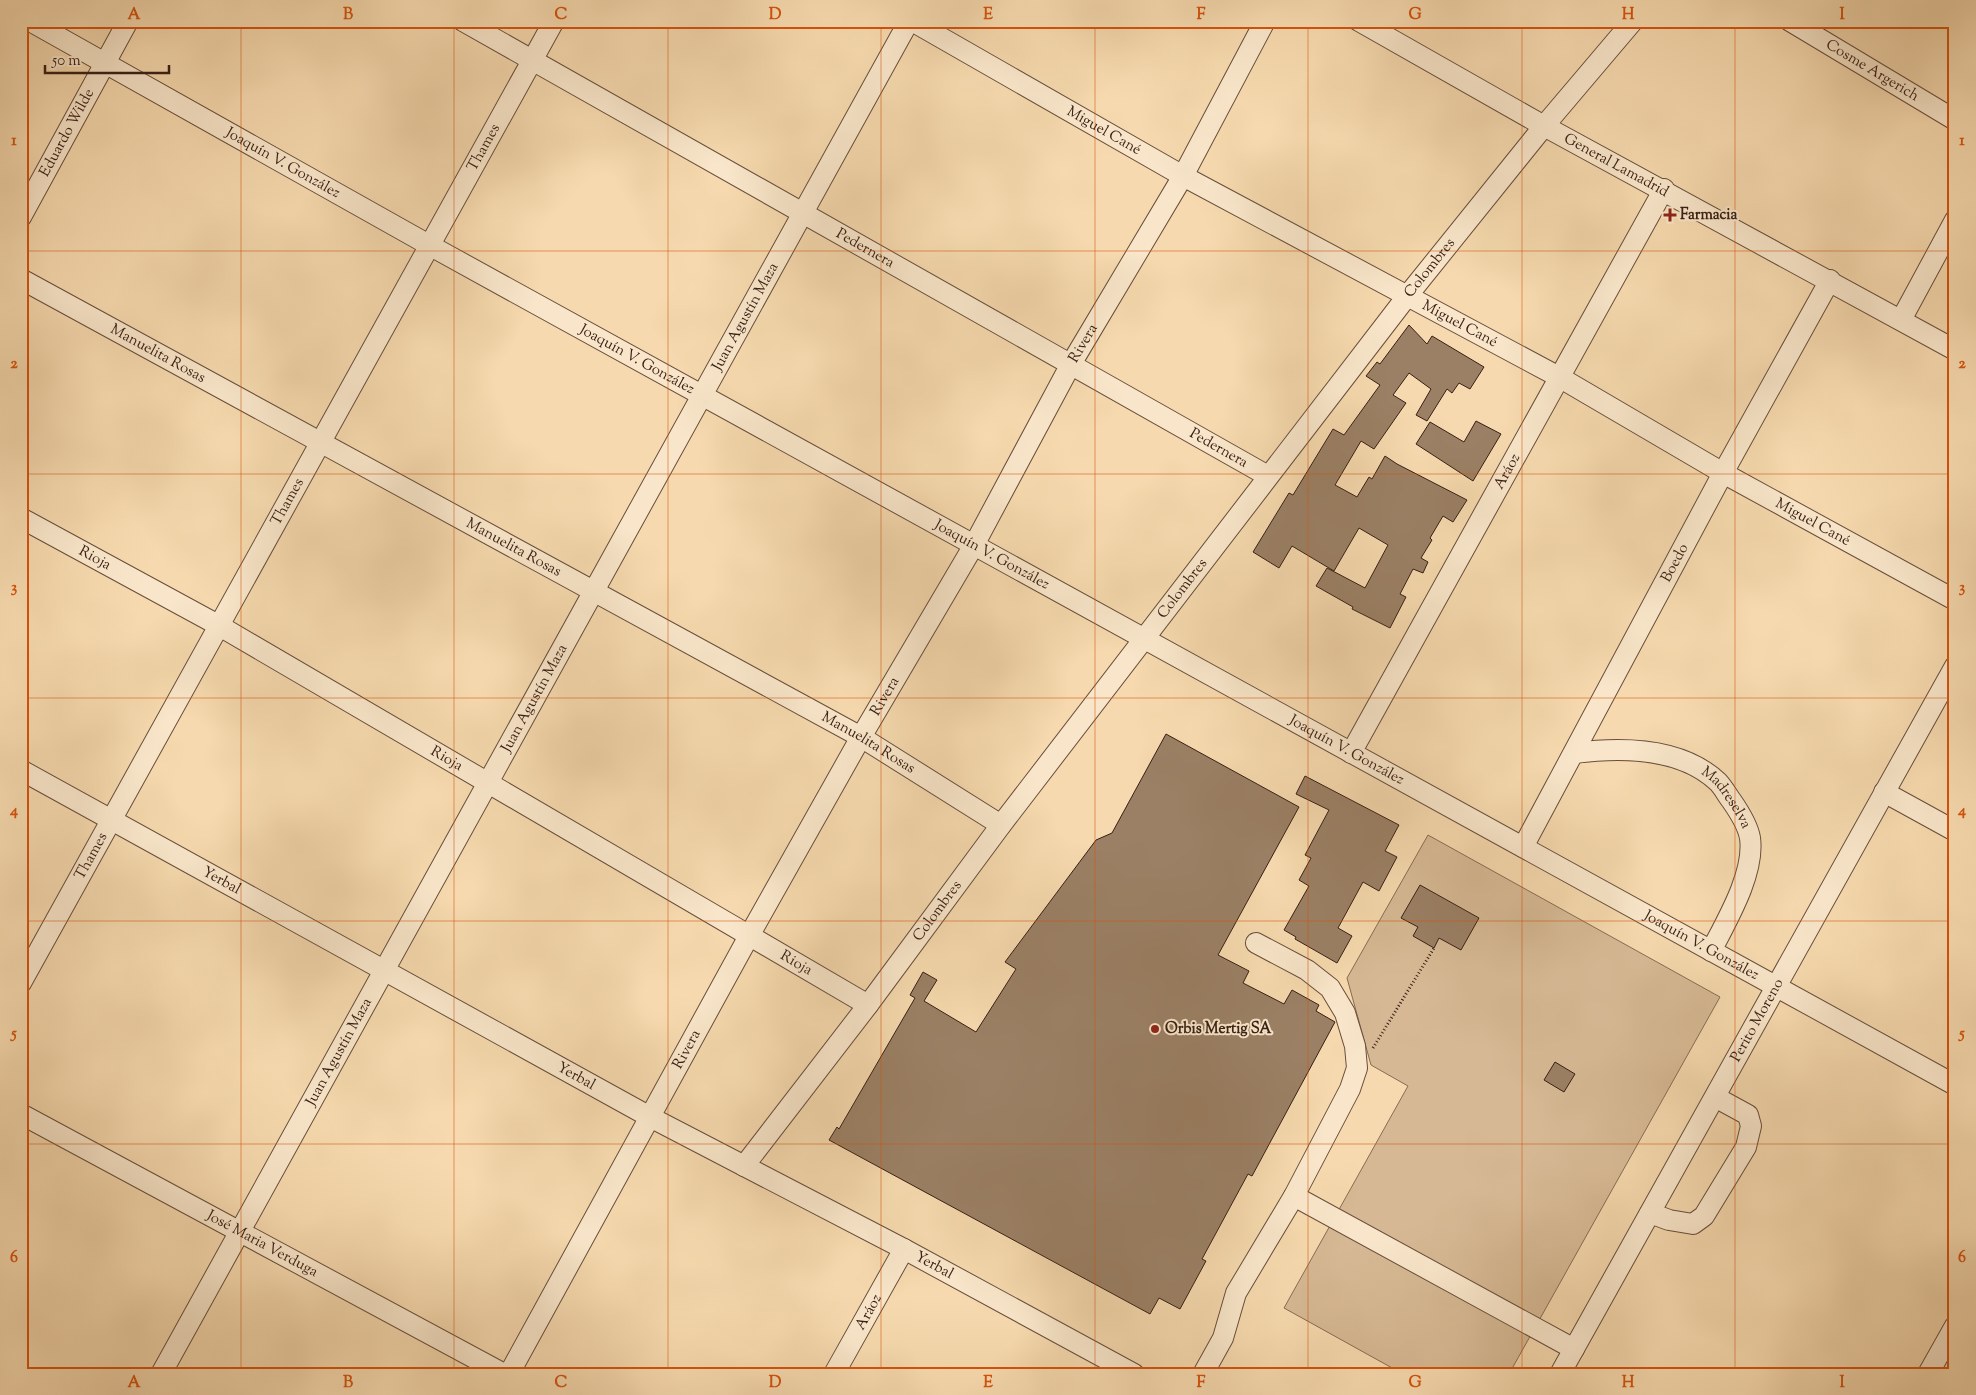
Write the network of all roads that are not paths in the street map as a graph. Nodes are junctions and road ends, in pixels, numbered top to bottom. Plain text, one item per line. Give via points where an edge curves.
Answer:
1 (30, 21) edge
2 (128, 21) edge
3 (463, 21) edge
4 (554, 21) edge
5 (910, 21) edge
6 (1265, 21) edge
7 (1359, 21) edge
8 (1633, 21) edge
9 (1790, 21) edge
10 (533, 59) junction
11 (104, 64) junction
12 (1955, 120) edge
13 (1544, 126) junction
14 (1183, 176) junction
15 (1664, 189) junction
16 (803, 214) junction
17 (21, 217) edge
18 (1955, 220) edge
19 (429, 245) junction
20 (21, 279) edge
21 (1830, 280) junction
22 (1408, 295) junction
23 (1901, 320) junction
24 (1955, 350) edge
25 (1071, 364) junction
26 (1560, 377) junction
27 (701, 394) junction
28 (320, 442) junction
29 (1723, 473) junction
30 (1268, 476) junction
31 (21, 518) edge
32 (974, 545) junction
33 (595, 591) junction
34 (1955, 600) edge
35 (218, 625) junction
36 (1144, 638) junction
37 (1955, 666) edge
38 (861, 737) junction
39 (1352, 753) junction
40 (1574, 753) junction
41 (21, 770) edge
42 (488, 783) junction
43 (1884, 792) junction
44 (112, 821) junction
45 (1001, 825) junction
46 (1955, 832) edge
47 (1523, 847) junction
48 (749, 936) junction
49 (1256, 944) dead end
50 (1711, 951) junction
51 (383, 968) junction
52 (21, 983) edge
53 (1776, 987) junction
54 (868, 1005) junction
55 (1955, 1085) edge
56 (1715, 1097) junction
57 (21, 1114) edge
58 (650, 1117) junction
59 (744, 1166) junction
60 (1294, 1196) junction
61 (1650, 1213) junction
62 (240, 1230) junction
63 (904, 1249) junction
64 (1952, 1336) edge
65 (1574, 1349) junction
66 (161, 1374) edge
67 (504, 1374) edge
68 (509, 1374) edge
69 (834, 1374) edge
70 (1134, 1374) edge
71 (1203, 1374) edge
72 (1560, 1374) edge
73 (1928, 1374) edge

1 - 11 street, Joaquín V. González
2 - 11 street, Eduardo Wilde
3 - 10 street, Pedernera
4 - 10 street, Thames
5 - 14 street, Miguel Cané
5 - 16 street, Juan Agustín Maza
6 - 14 street, Rivera
7 - 13 street, General Lamadrid
8 - 13 street, Colombres
9 - 12 street, Cosme Argerich
10 - 16 street, Pedernera
10 - 19 street, Thames
11 - 17 street, Eduardo Wilde
11 - 19 street, Joaquín V. González
13 - 15 street, General Lamadrid
13 - 22 street, Colombres
14 - 22 street, Miguel Cané
14 - 25 street, Rivera
15 - 21 street, General Lamadrid
15 - 26 street, Aráoz
16 - 25 street, Pedernera
16 - 27 street, Juan Agustín Maza
18 - 23 street
19 - 27 street, Joaquín V. González
19 - 28 street, Thames
20 - 28 street, Manuelita Rosas
21 - 23 street, General Lamadrid
21 - 29 street, Boedo
22 - 26 street, Miguel Cané
22 - 30 street, Colombres
23 - 24 street, General Lamadrid
25 - 30 street, Pedernera
25 - 32 street, Rivera
26 - 29 street, Miguel Cané
26 - 39 street, Aráoz
27 - 32 street, Joaquín V. González
27 - 33 street, Juan Agustín Maza
28 - 33 street, Manuelita Rosas
28 - 35 street, Thames
29 - 34 street, Miguel Cané
29 - 40 street, Boedo
30 - 36 street, Colombres
31 - 35 street, Rioja
32 - 36 street, Joaquín V. González
32 - 38 street, Rivera
33 - 38 street, Manuelita Rosas
33 - 42 street, Juan Agustín Maza
35 - 42 street, Rioja
35 - 44 street, Thames
36 - 39 street, Joaquín V. González
36 - 45 street, Colombres
37 - 43 street, Perito Moreno
38 - 45 street, Manuelita Rosas
38 - 48 street, Rivera
39 - 47 street, Joaquín V. González
40 - 47 street, Boedo
40 - 50 street, Madreselva via 1610,748 1652,752 1690,764 1718,782 1736,807 1750,837 1748,870 1737,901
41 - 44 street, Yerbal
42 - 48 street, Rioja
42 - 51 street, Juan Agustín Maza
43 - 46 street
43 - 53 street, Perito Moreno
44 - 51 street, Yerbal
44 - 52 street, Thames
45 - 54 street, Colombres
47 - 50 street, Joaquín V. González
48 - 54 street, Rioja
48 - 58 street, Rivera
49 - 60 street via 1307,970 1330,988 1345,1013 1355,1046 1357,1068 1350,1089
50 - 53 street, Joaquín V. González
51 - 58 street, Yerbal
51 - 62 street, Juan Agustín Maza
53 - 55 street, Joaquín V. González
53 - 56 street, Perito Moreno
54 - 59 street, Colombres
56 - 61 street, Perito Moreno
56 - 61 street via 1748,1115 1751,1126 1746,1147 1704,1216 1693,1224
57 - 62 street, José Maria Verduga
58 - 59 street, Yerbal
58 - 68 street, Rivera
59 - 63 street, Yerbal
60 - 65 street
60 - 71 street via 1236,1293 1223,1338
61 - 65 street, Perito Moreno
62 - 66 street, Juan Agustín Maza
62 - 67 street, José Maria Verduga
63 - 69 street, Aráoz
63 - 70 street, Yerbal
64 - 73 street
65 - 72 street, Perito Moreno

